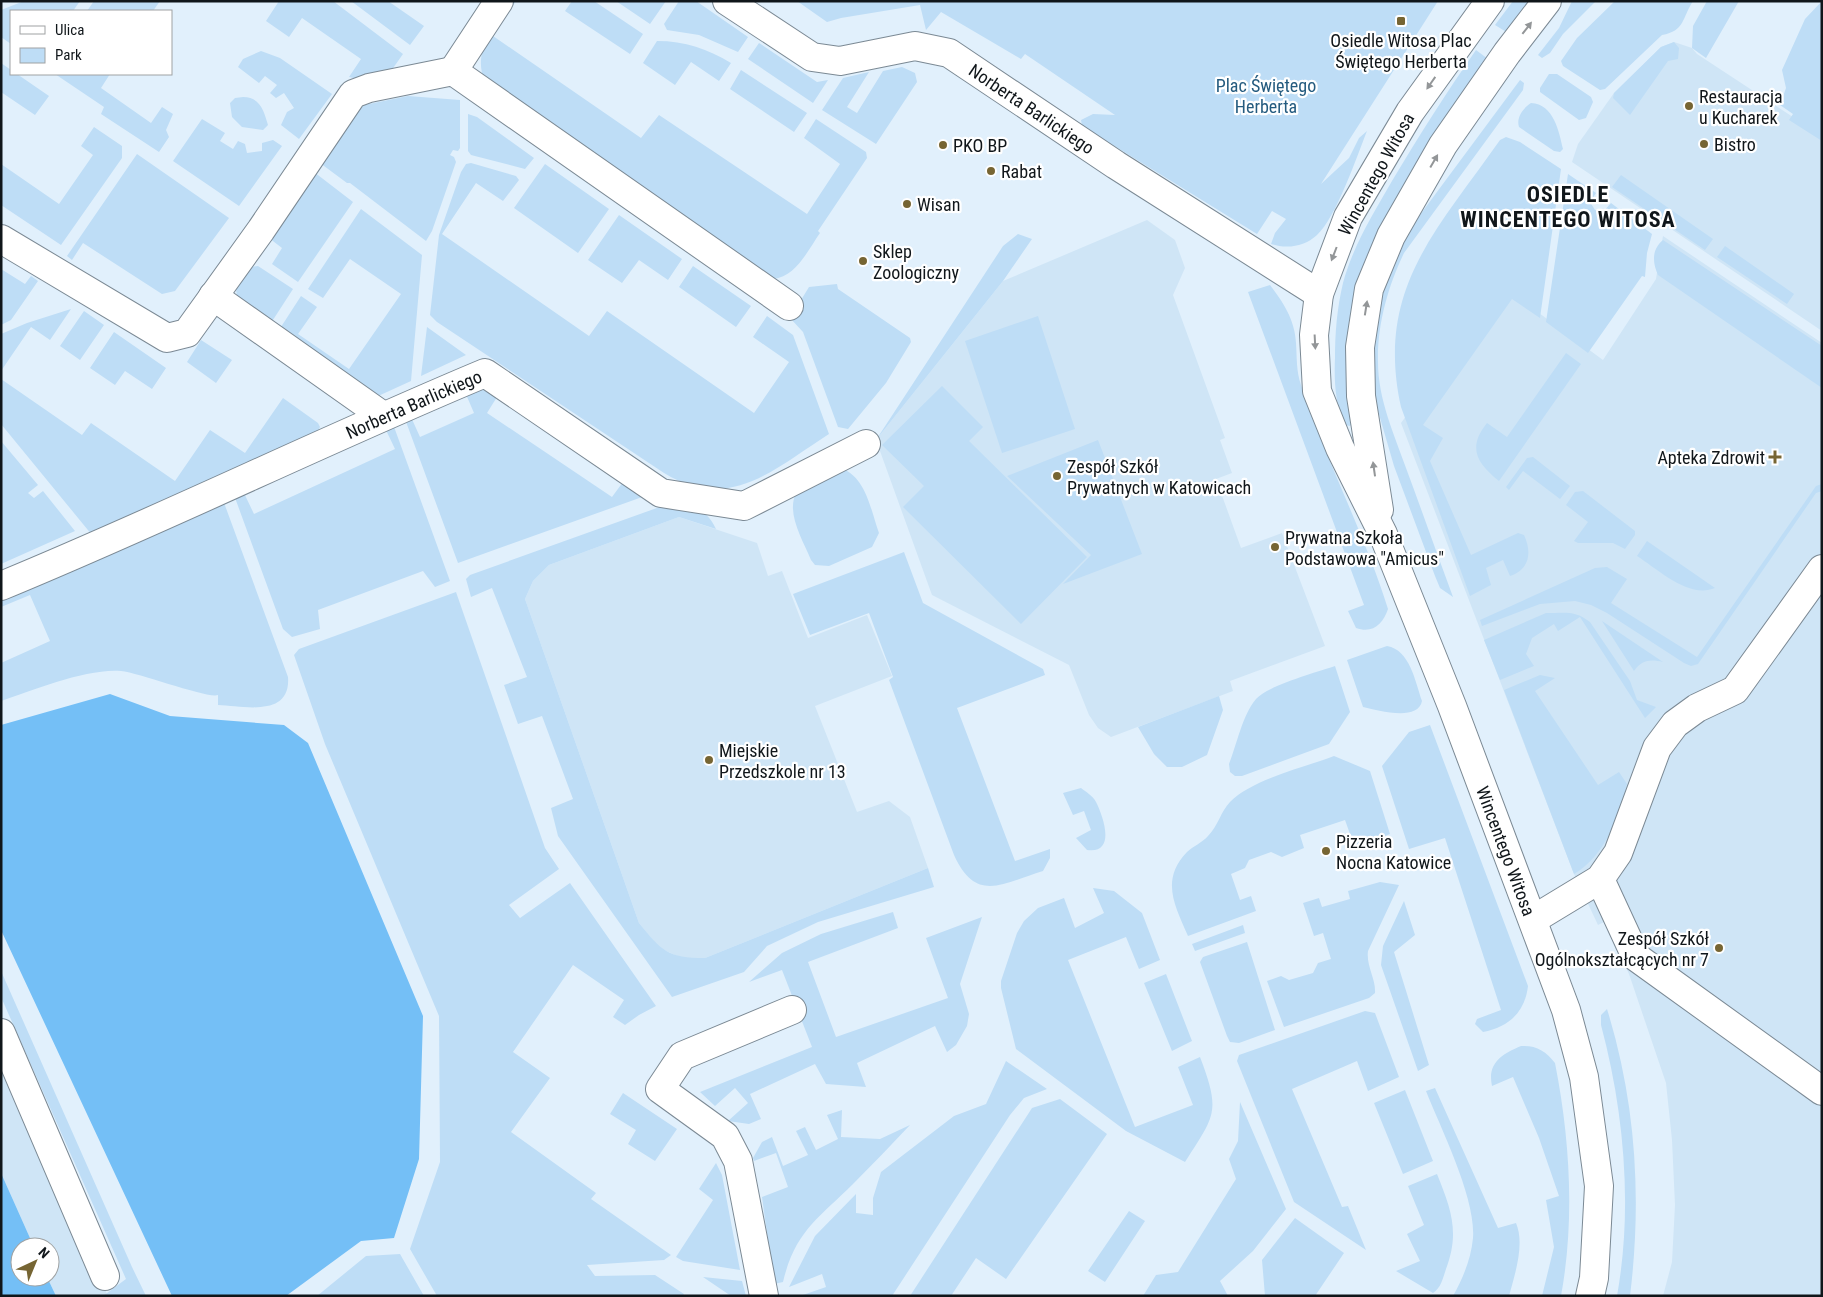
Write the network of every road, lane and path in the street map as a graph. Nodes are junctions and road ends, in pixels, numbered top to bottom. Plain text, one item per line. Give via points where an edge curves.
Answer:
1 (499, 1) edge
2 (727, 1) edge
3 (1490, 1) edge
4 (1547, 1) edge
5 (453, 72) junction
6 (1, 239) edge
7 (1319, 294) junction
8 (213, 296) junction
9 (789, 306) dead end
10 (382, 416) junction
11 (866, 444) dead end
12 (1383, 534) junction
13 (1822, 569) edge
14 (1, 586) edge
15 (1600, 879) junction
16 (1534, 919) junction
17 (792, 1010) dead end
18 (1, 1033) edge
19 (1822, 1091) edge
20 (106, 1276) dead end
21 (764, 1296) edge
22 (1590, 1296) edge

1 - 5 street
2 - 7 street, Norberta Barlickiego via 812,57 840,61 915,46 949,53 1116,165
3 -> 7 street, Wincentego Witosa via 1410,112 1348,217
12 -> 4 street, Wincentego Witosa via 1362,396 1360,347 1369,289 1390,236 1443,145
5 - 8 street via 353,94
5 - 9 street
6 - 8 street via 167,338 186,332
7 -> 12 street, Wincentego Witosa via 1314,335 1318,391 1340,448
8 - 10 street
10 - 11 street, Norberta Barlickiego via 485,373 661,493 744,506
10 - 14 street, Norberta Barlickiego via 94,548
12 - 16 street, Wincentego Witosa
13 - 15 street via 1735,690 1697,708 1675,724 1657,748 1618,853
15 - 16 street
15 - 19 street via 1636,957
16 - 22 street, Wincentego Witosa via 1566,1010 1584,1077 1599,1186 1594,1278
17 - 21 street via 682,1056 660,1088 725,1136 738,1161
18 - 20 street

